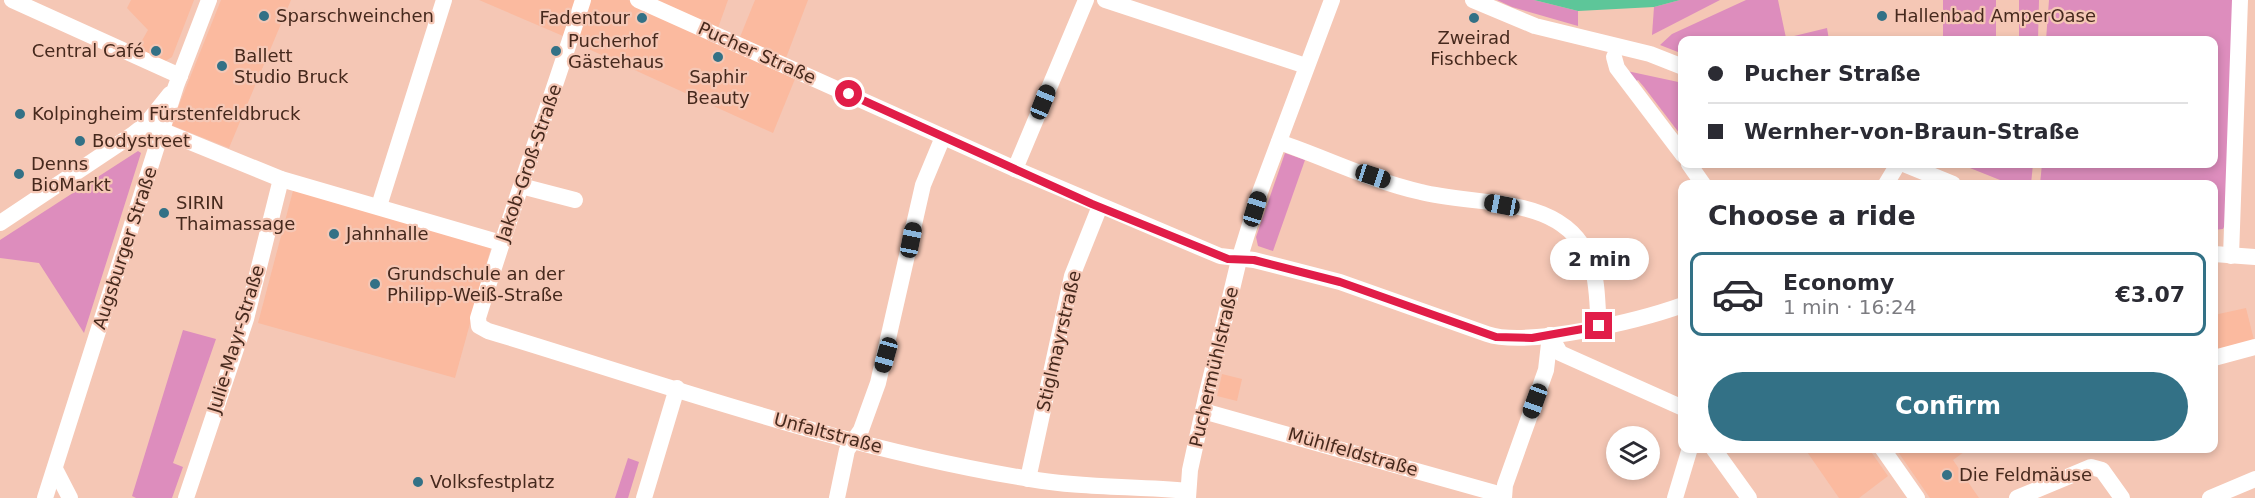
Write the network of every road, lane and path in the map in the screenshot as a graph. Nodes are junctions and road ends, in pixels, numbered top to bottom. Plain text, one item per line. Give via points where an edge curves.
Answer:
1 (12, 0) edge
2 (209, 0) edge
3 (444, 0) edge
4 (583, 0) edge
5 (638, 0) edge
6 (1086, 0) edge
7 (1106, 0) edge
8 (1332, 0) edge
9 (1473, 0) edge
10 (2240, 0) edge
11 (1535, 26) junction
12 (1614, 57) junction
13 (1678, 65) edge
14 (1306, 66) junction
15 (1678, 71) edge
16 (178, 81) junction
17 (146, 124) junction
18 (162, 130) junction
19 (943, 137) junction
20 (1279, 142) junction
21 (1678, 148) edge
22 (1914, 168) edge
23 (1015, 169) junction
24 (281, 179) junction
25 (1943, 180) edge
26 (521, 186) junction
27 (575, 200) dead end
28 (379, 206) junction
29 (1100, 206) junction
30 (0, 224) edge
31 (501, 243) junction
32 (2222, 255) edge
33 (2255, 257) edge
34 (1239, 260) junction
35 (1678, 307) edge
36 (479, 326) joint
37 (1599, 326) junction
38 (1550, 335) junction
39 (2255, 347) edge
40 (2218, 357) edge
41 (677, 388) junction
42 (1678, 406) edge
43 (1203, 411) junction
44 (854, 441) junction
45 (1688, 453) edge
46 (1717, 453) edge
47 (1886, 453) edge
48 (55, 469) junction
49 (1028, 479) junction
50 (2255, 479) edge
51 (1188, 494) edge
52 (1503, 497) edge
53 (45, 498) edge
54 (70, 498) edge
55 (186, 498) edge
56 (644, 498) edge
57 (837, 498) edge
58 (1675, 498) edge
59 (1749, 498) edge
60 (1917, 498) edge
61 (2017, 498) edge
62 (2122, 498) edge
63 (2210, 498) edge

1 - 16 street
2 - 16 street, Augsburger Straße
3 - 28 street
4 - 26 street, Jakob-Groß-Straße
5 - 19 street, Pucher Straße
6 - 23 street
7 - 14 street
8 - 14 street, Puchermühlstraße
9 - 11 street
10 - 32 street
11 - 12 street
11 - 13 street via 1657,56
12 - 15 street
12 - 21 street via 1617,68
14 - 20 street, Puchermühlstraße
16 - 17 street
16 - 18 street, Augsburger Straße
17 - 18 street
17 - 30 street
18 - 24 street
18 - 48 street, Augsburger Straße
19 - 23 street, Pucher Straße
19 - 44 street via 923,185 878,383
20 - 34 street, Puchermühlstraße
20 - 37 street via 1421,193 1547,214 1566,226 1586,252 1594,273
22 - 25 street
23 - 29 street, Pucher Straße
24 - 28 street
24 - 55 street, Julie-Mayr-Straße via 246,319
26 - 27 street
26 - 31 street, Jakob-Groß-Straße
28 - 31 street
29 - 34 street, Pucher Straße via 1220,256
29 - 49 street, Stiglmayrstraße via 1072,276
31 - 36 street, Jakob-Groß-Straße via 478,318
32 - 33 street
34 - 38 street, Pucher Straße via 1340,282 1496,337
34 - 43 street, Puchermühlstraße
35 - 37 street, Pucher Straße
36 - 41 street, Unfaltstraße
37 - 38 street, Pucher Straße
38 - 42 street via 1560,353
38 - 52 street via 1548,364
39 - 40 street
41 - 44 street, Unfaltstraße
41 - 56 street
43 - 51 street, Puchermühlstraße
43 - 52 street, Mühlfeldstraße
44 - 49 street, Unfaltstraße
44 - 57 street via 847,450
45 - 58 street
46 - 59 street
47 - 60 street
48 - 53 street, Augsburger Straße
48 - 54 street
49 - 51 street, Unfaltstraße
50 - 63 street
61 - 62 street via 2091,467 2102,470

